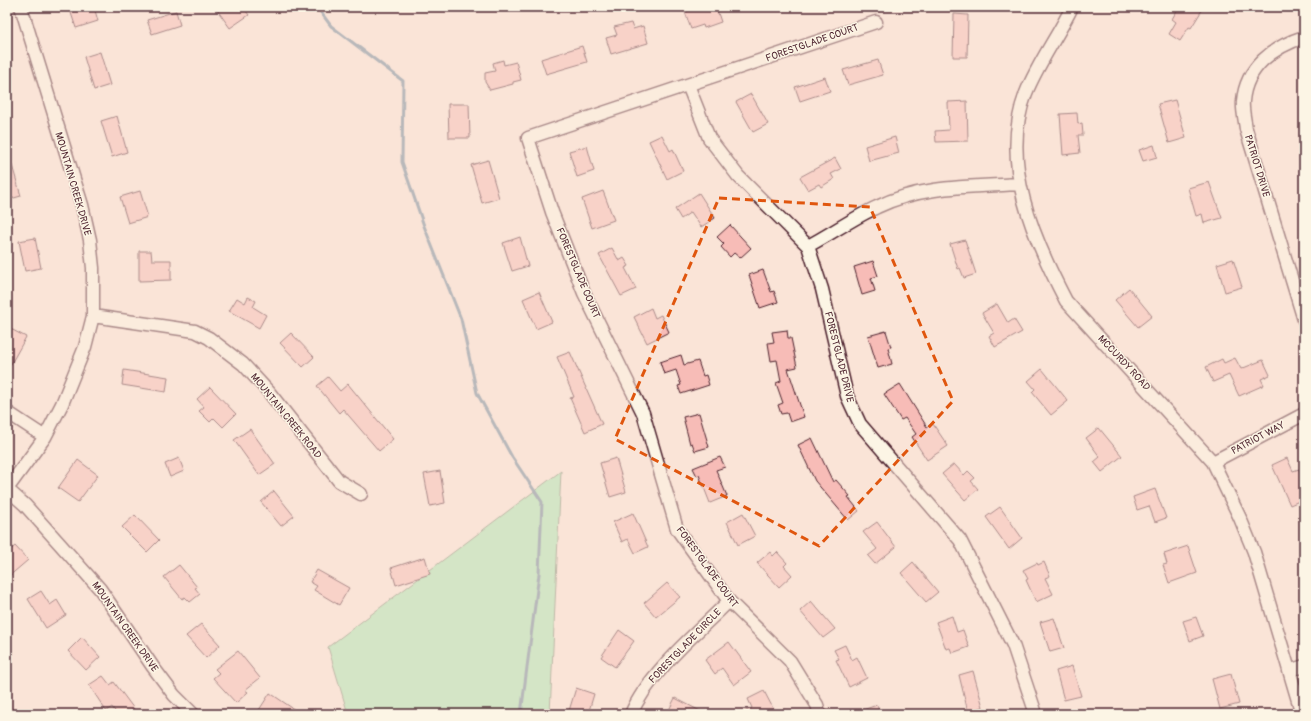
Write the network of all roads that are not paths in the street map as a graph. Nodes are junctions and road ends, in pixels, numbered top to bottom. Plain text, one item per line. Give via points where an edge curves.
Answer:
1 (21, 7) edge
2 (1072, 7) edge
3 (876, 22) dead end
4 (1304, 37) edge
5 (688, 86) junction
6 (1020, 184) junction
7 (808, 246) junction
8 (93, 316) junction
9 (1304, 320) edge
10 (7, 412) edge
11 (1304, 414) edge
12 (45, 437) junction
13 (1213, 462) junction
14 (7, 489) edge
15 (361, 494) dead end
16 (729, 601) junction
17 (1304, 666) edge
18 (1290, 671) junction
19 (193, 714) edge
20 (631, 714) edge
21 (820, 714) edge
22 (1036, 714) edge
23 (1302, 714) edge

1 - 8 street, MOUNTAIN CREEK DRIVE via 84,212 93,268
2 - 6 street, MCCURDY ROAD via 1024,99 1017,141
3 - 5 street, FORESTGLADE COURT
4 - 9 street, PATRIOT DRIVE via 1271,52 1257,65 1247,82 1243,102 1246,129
5 - 7 street, FORESTGLADE DRIVE via 710,138 738,176
5 - 16 street, FORESTGLADE COURT via 528,138 552,212 584,293 643,413 677,528
6 - 7 street via 919,192 877,206
6 - 13 street, MCCURDY ROAD via 1035,235 1066,301
7 - 22 street, FORESTGLADE DRIVE via 822,289 852,410 860,424 960,540 1013,645
8 - 12 street, MOUNTAIN CREEK DRIVE via 82,354 62,404
8 - 15 street, MOUNTAIN CREEK ROAD via 195,331 209,338 243,364 268,391 339,481
10 - 12 street
11 - 13 street, PATRIOT WAY
12 - 14 street, MOUNTAIN CREEK DRIVE
13 - 18 street, MCCURDY ROAD via 1238,512 1254,552
14 - 19 street, MOUNTAIN CREEK DRIVE via 25,504 100,589 174,695
16 - 20 street, FORESTGLADE CIRCLE via 656,675 637,700
16 - 21 street, FORESTGLADE COURT via 790,661
17 - 18 street
18 - 23 street, MCCURDY ROAD

